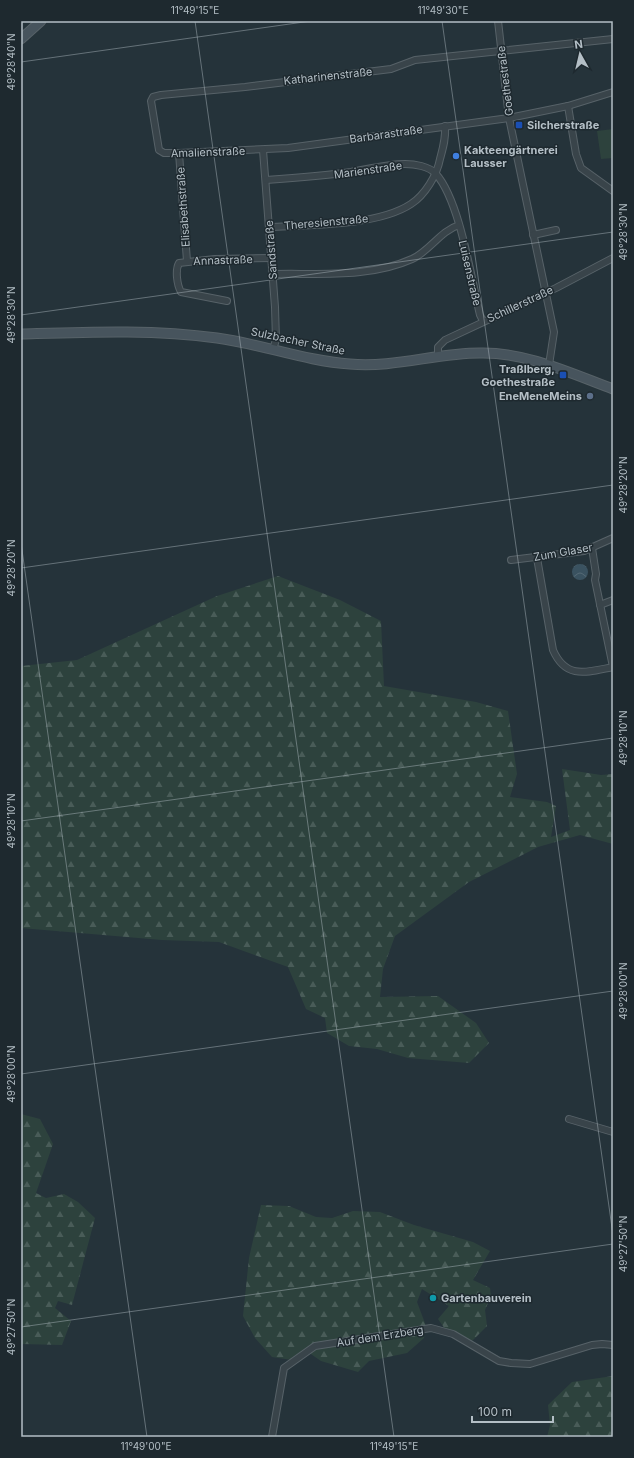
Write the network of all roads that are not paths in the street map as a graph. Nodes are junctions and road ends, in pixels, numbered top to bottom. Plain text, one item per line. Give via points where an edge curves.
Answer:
1 (41, 21) edge
2 (498, 21) edge
3 (21, 39) edge
4 (613, 39) edge
5 (501, 51) junction
6 (613, 92) edge
7 (153, 98) joint
8 (568, 106) junction
9 (509, 118) junction
10 (445, 126) junction
11 (264, 150) junction
12 (179, 153) junction
13 (436, 173) junction
14 (266, 180) junction
15 (613, 191) edge
16 (459, 225) junction
17 (270, 227) junction
18 (556, 230) dead end
19 (533, 235) junction
20 (272, 258) junction
21 (613, 258) edge
22 (187, 261) junction
23 (273, 274) junction
24 (545, 292) junction
25 (227, 301) dead end
26 (483, 321) junction
27 (21, 334) edge
28 (274, 349) junction
29 (438, 357) junction
30 (550, 366) junction
31 (613, 389) edge
32 (613, 538) edge
33 (592, 548) junction
34 (537, 558) junction
35 (511, 560) dead end
36 (613, 600) edge
37 (600, 604) junction
38 (613, 667) edge
39 (569, 1119) dead end
40 (613, 1132) edge
41 (613, 1345) edge
42 (272, 1437) edge

1 - 3 main road
2 - 5 street, Goethestraße
4 - 5 street, Katharinenstraße
5 - 7 street, Katharinenstraße via 415,60 391,69 245,87 161,94
5 - 9 street, Goethestraße
6 - 8 street
7 - 12 street, Amalienstraße via 151,105 159,150 164,153
8 - 9 street
8 - 15 street via 576,154 581,168
9 - 10 street, Barbarastraße
9 - 19 street, Goethestraße
10 - 11 street, Barbarastraße
10 - 13 street, Theresienstraße via 445,140
11 - 12 street, Amalienstraße
11 - 14 street, Sandstraße
12 - 22 street, Elisabethstraße
13 - 14 street, Marienstraße via 406,164 310,178
13 - 16 street via 452,202
13 - 17 street, Theresienstraße via 411,204 382,216 338,223
14 - 17 street, Sandstraße
16 - 23 street via 450,228 417,256 383,269
16 - 26 street, Luisenstraße
17 - 20 street, Sandstraße
18 - 19 street
19 - 24 street, Goethestraße
20 - 22 street, Annastraße
20 - 23 street, Sandstraße
21 - 24 street, Schillerstraße
22 - 25 street, Annastraße via 179,263 178,266 181,292
23 - 28 street, Sandstraße via 276,340
24 - 26 street, Schillerstraße
24 - 30 street, Goethestraße via 554,332
26 - 29 street, Schillerstraße via 441,343 438,347
27 - 28 main road, Sulzbacher Straße via 166,333 217,338
28 - 29 main road, Sulzbacher Straße via 320,360 352,364 390,363
29 - 30 main road, Sulzbacher Straße via 470,353 503,354
30 - 31 main road, Sulzbacher Straße
32 - 33 street, Zum Glaser
33 - 34 street, Zum Glaser
33 - 37 street
34 - 35 street, Zum Glaser
34 - 38 street via 553,650 560,663 579,672
36 - 37 street
37 - 38 street
39 - 40 street
41 - 42 street, Auf dem Erzberg via 592,1345 530,1364 500,1361 453,1334 431,1328 315,1346 284,1368

